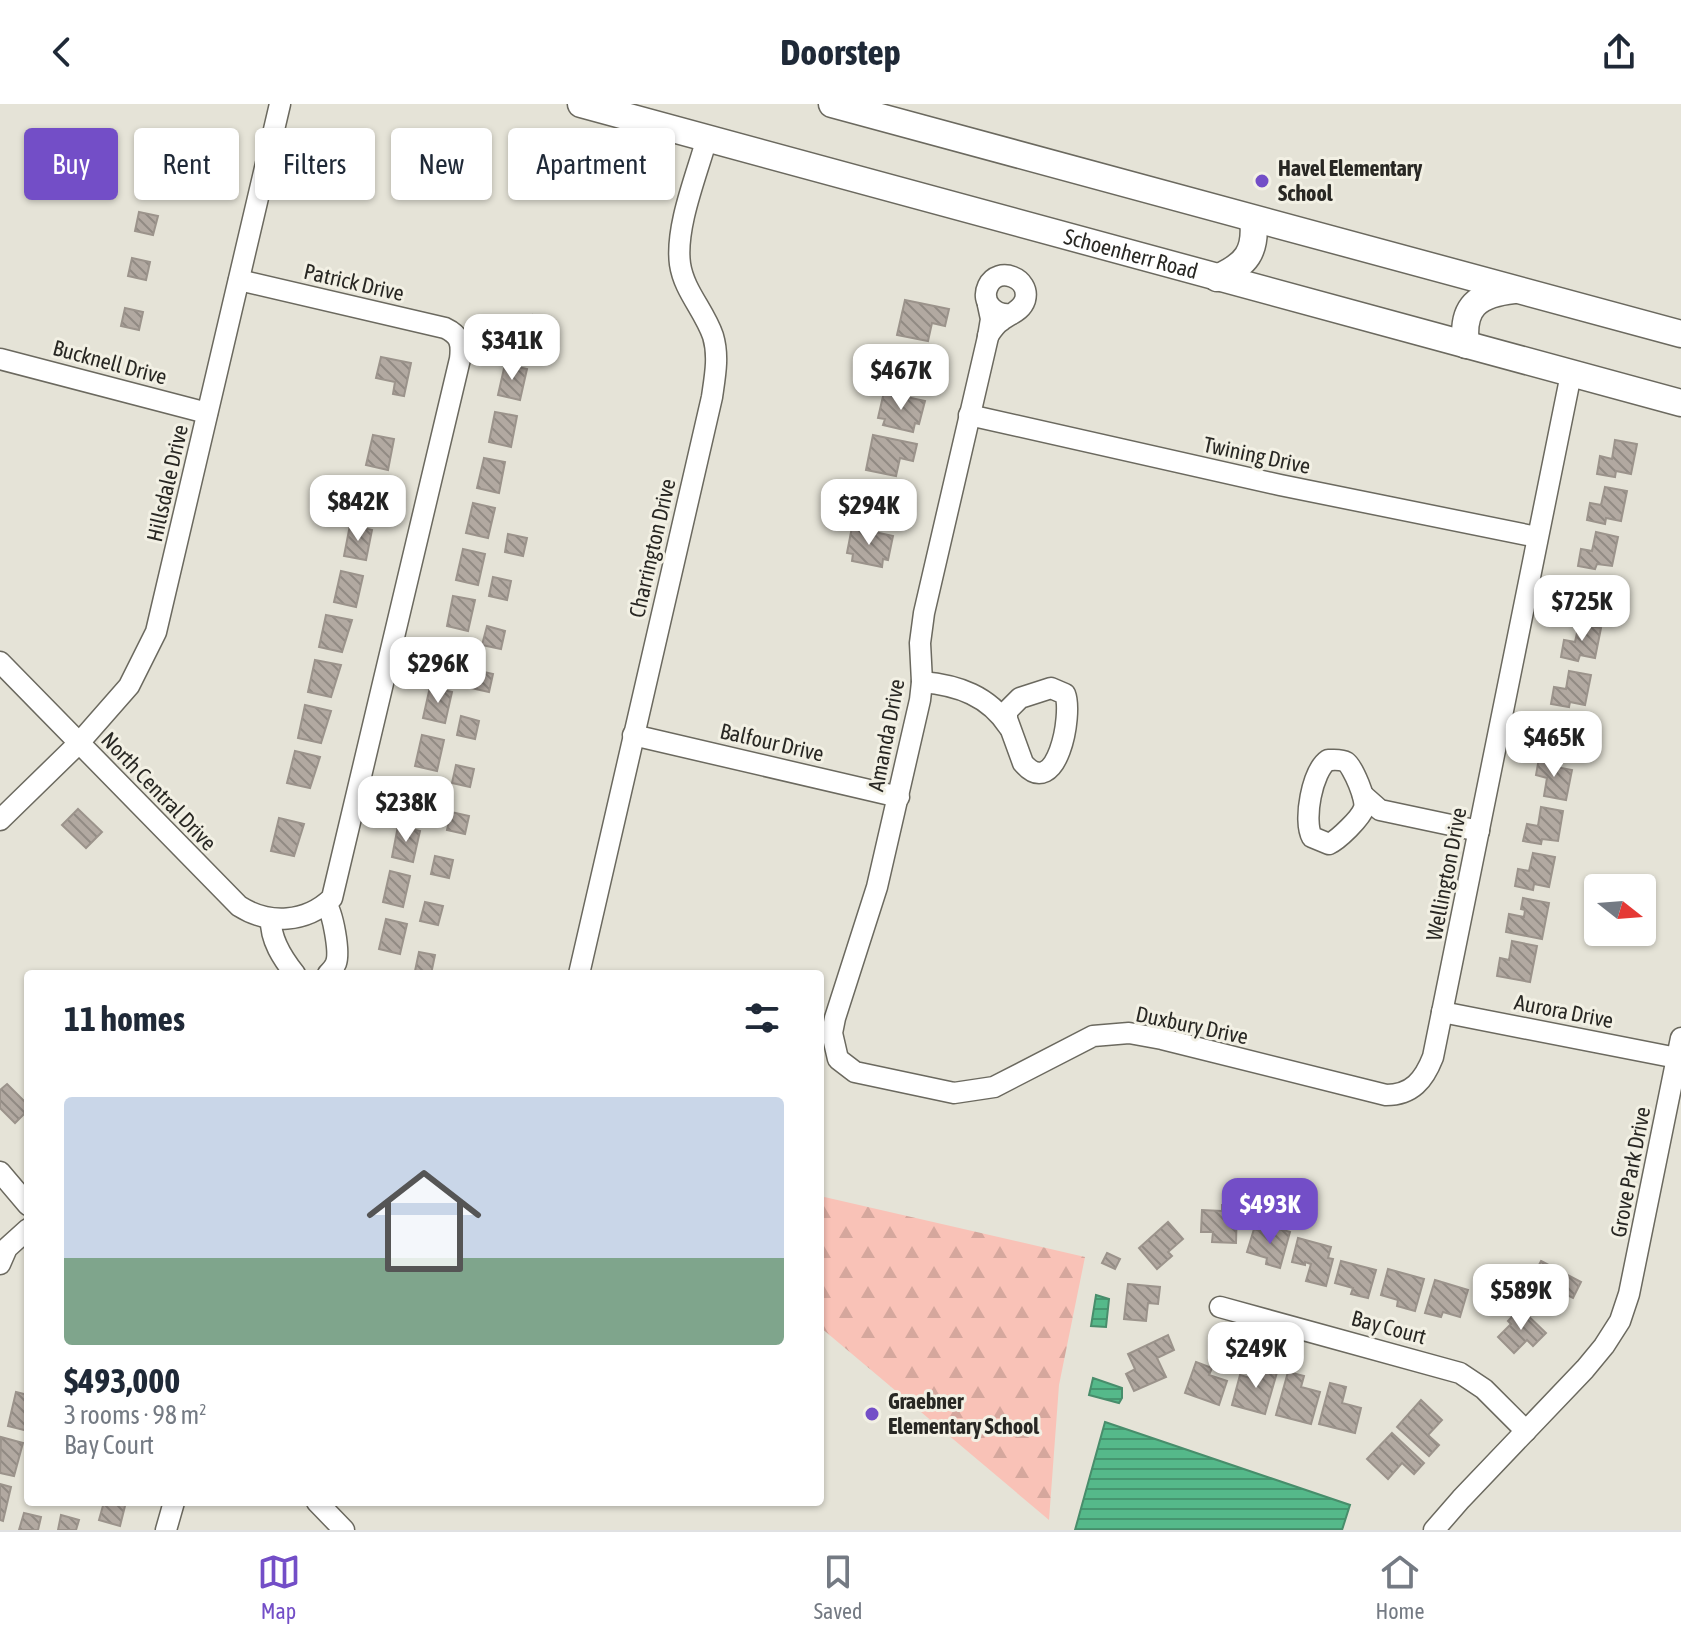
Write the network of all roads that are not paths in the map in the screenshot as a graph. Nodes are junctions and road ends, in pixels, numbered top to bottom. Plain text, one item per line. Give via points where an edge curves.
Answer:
1 (280, 104) edge
2 (581, 104) edge
3 (832, 104) edge
4 (707, 138) junction
5 (1253, 219) junction
6 (1217, 278) junction
7 (239, 280) junction
8 (1518, 290) junction
9 (988, 305) junction
10 (1011, 314) junction
11 (1681, 334) edge
12 (988, 337) junction
13 (1466, 345) junction
14 (0, 359) edge
15 (1571, 374) junction
16 (1681, 403) edge
17 (207, 413) junction
18 (969, 415) junction
19 (1537, 537) junction
20 (0, 662) edge
21 (922, 682) junction
22 (1020, 698) junction
23 (992, 705) junction
24 (1009, 727) junction
25 (633, 735) junction
26 (79, 743) junction
27 (1363, 795) junction
28 (899, 797) junction
29 (1380, 810) junction
30 (0, 820) edge
31 (1355, 820) junction
32 (1479, 831) junction
33 (326, 904) junction
34 (271, 919) junction
35 (292, 970) edge
36 (331, 970) edge
37 (580, 970) edge
38 (1442, 1012) junction
39 (1679, 1048) edge
40 (838, 1059) joint
41 (1408, 1092) joint
42 (0, 1172) edge
43 (24, 1200) edge
44 (24, 1233) edge
45 (0, 1264) edge
46 (1220, 1307) dead end
47 (1526, 1431) junction
48 (173, 1506) edge
49 (321, 1506) edge
50 (166, 1530) edge
51 (344, 1530) edge
52 (1434, 1530) edge

1 - 7 street, Hillsdale Drive
2 - 4 main road, Schoenherr Road
3 - 5 main road
4 - 6 main road, Schoenherr Road
4 - 25 street, Charrington Drive via 684,220 680,262 684,283 713,337 717,362
5 - 6 main road via 1251,251 1235,270
5 - 8 main road
6 - 13 main road, Schoenherr Road
7 - 17 street, Hillsdale Drive
7 - 33 street, Patrick Drive via 445,328 461,342 336,888
8 - 11 main road
8 - 13 main road via 1496,292 1469,310
9 - 10 street
9 - 10 street via 986,292 992,281 1003,275 1016,278 1025,301
9 - 12 street, Amanda Drive
10 - 12 street
12 - 18 street, Amanda Drive
13 - 15 main road, Schoenherr Road
14 - 17 street, Bucknell Drive
15 - 16 main road, Schoenherr Road
15 - 19 street, Wellington Drive
17 - 26 street, Hillsdale Drive via 156,632 129,686
18 - 19 street, Twining Drive
18 - 21 street, Amanda Drive via 924,613
19 - 32 street, Wellington Drive
20 - 26 street, North Central Drive
21 - 23 street via 957,687
21 - 28 street, Amanda Drive
22 - 23 street
22 - 24 street via 1007,711
22 - 24 street via 1051,688 1065,694 1069,703 1055,763 1040,772 1027,767
23 - 24 street
25 - 28 street, Balfour Drive
25 - 37 street, Charrington Drive
26 - 30 street, Hillsdale Drive
26 - 34 street, North Central Drive via 239,906
27 - 29 street
27 - 31 street via 1365,808
27 - 31 street via 1350,765 1343,760 1322,764 1309,809 1309,832 1329,844
28 - 40 street, Amanda Drive via 835,1018
29 - 31 street
29 - 32 street
32 - 38 street, Wellington Drive
33 - 34 street via 301,916
33 - 36 street via 337,956
34 - 35 street via 272,934
38 - 39 street, Aurora Drive
38 - 41 street, Wellington Drive via 1427,1073
39 - 47 street, Grove Park Drive via 1635,1273 1620,1321 1596,1358
40 - 41 street, Duxbury Drive via 855,1072 883,1080 975,1092 1093,1036 1129,1033 1373,1093
42 - 43 street
44 - 45 street via 7,1248
46 - 47 street, Bay Court via 1460,1373
47 - 52 street, Grove Park Drive
48 - 50 street
49 - 51 street

